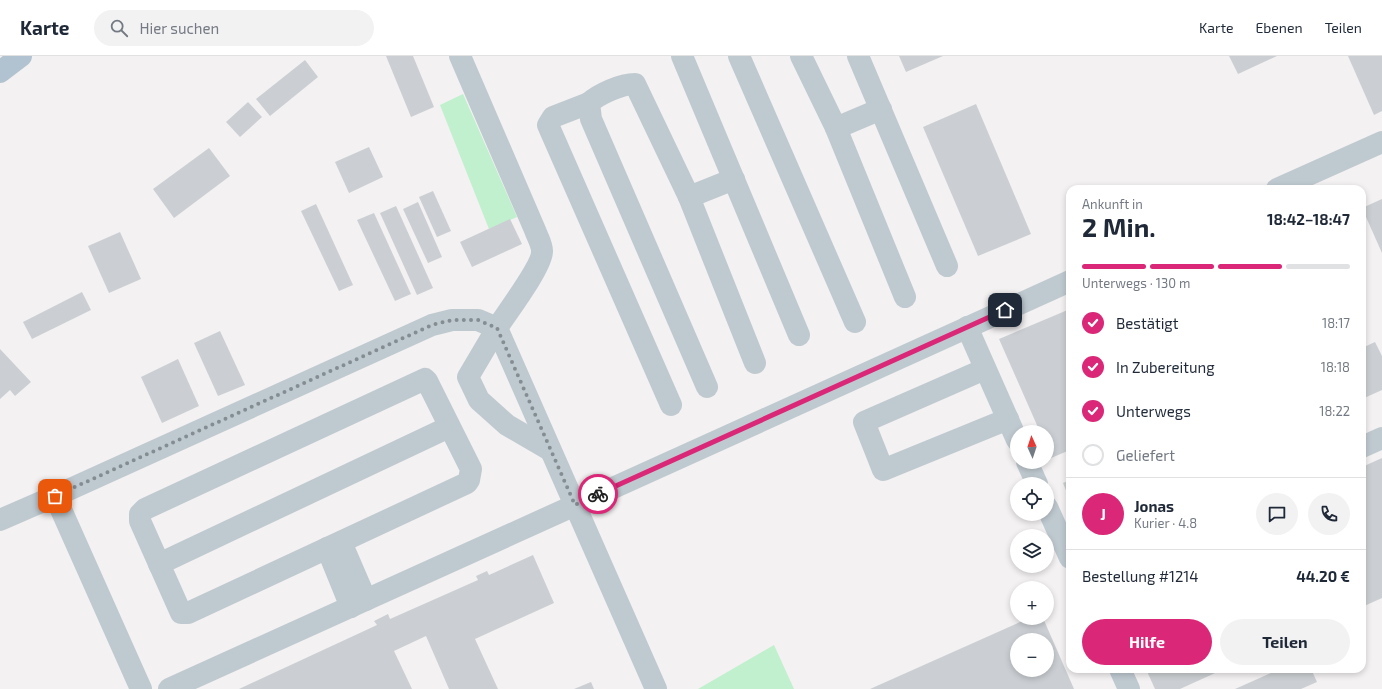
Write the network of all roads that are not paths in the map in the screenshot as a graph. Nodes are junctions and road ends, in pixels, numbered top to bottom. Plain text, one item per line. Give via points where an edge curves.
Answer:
1 (21, 56) edge
2 (460, 56) edge
3 (682, 56) edge
4 (739, 56) edge
5 (800, 56) edge
6 (858, 56) edge
7 (0, 72) edge
8 (589, 103) junction
9 (880, 109) junction
10 (836, 128) junction
11 (1382, 142) edge
12 (734, 179) junction
13 (1286, 185) edge
14 (689, 197) junction
15 (947, 266) dead end
16 (1066, 283) edge
17 (905, 297) dead end
18 (855, 322) dead end
19 (967, 327) junction
20 (497, 328) junction
21 (799, 335) dead end
22 (755, 363) dead end
23 (985, 369) junction
24 (707, 387) dead end
25 (671, 405) dead end
26 (1008, 419) junction
27 (1011, 425) edge
28 (450, 427) junction
29 (1382, 438) edge
30 (1366, 445) edge
31 (550, 450) junction
32 (55, 496) junction
33 (575, 505) junction
34 (0, 520) edge
35 (1053, 521) edge
36 (334, 545) junction
37 (1066, 549) edge
38 (159, 564) junction
39 (358, 604) junction
40 (1122, 673) edge
41 (141, 689) edge
42 (169, 689) edge
43 (656, 689) edge
44 (1128, 689) edge

1 - 7 main road
2 - 20 street via 542,251 537,266
3 - 12 street
4 - 18 street
5 - 10 street
6 - 9 street
8 - 14 street via 626,84 635,84
8 - 24 street via 592,119
8 - 25 street via 553,117 548,125
9 - 10 street
9 - 15 street
10 - 17 street
11 - 13 street
12 - 14 street
12 - 21 street
14 - 22 street
16 - 19 street
19 - 23 street
19 - 33 street
20 - 31 street
20 - 31 street via 468,377 479,400 507,425
20 - 32 street via 478,320 452,320 432,325
23 - 26 street
23 - 26 street via 864,422 883,470
26 - 27 street
28 - 36 street via 471,469 470,480
28 - 38 street
28 - 38 street via 425,380 145,509 140,514 140,521
29 - 30 street
31 - 33 street
32 - 34 street
32 - 41 street
33 - 39 street
33 - 43 street
35 - 37 street
36 - 38 street via 188,613 181,613
36 - 39 street
39 - 42 street
40 - 44 street

